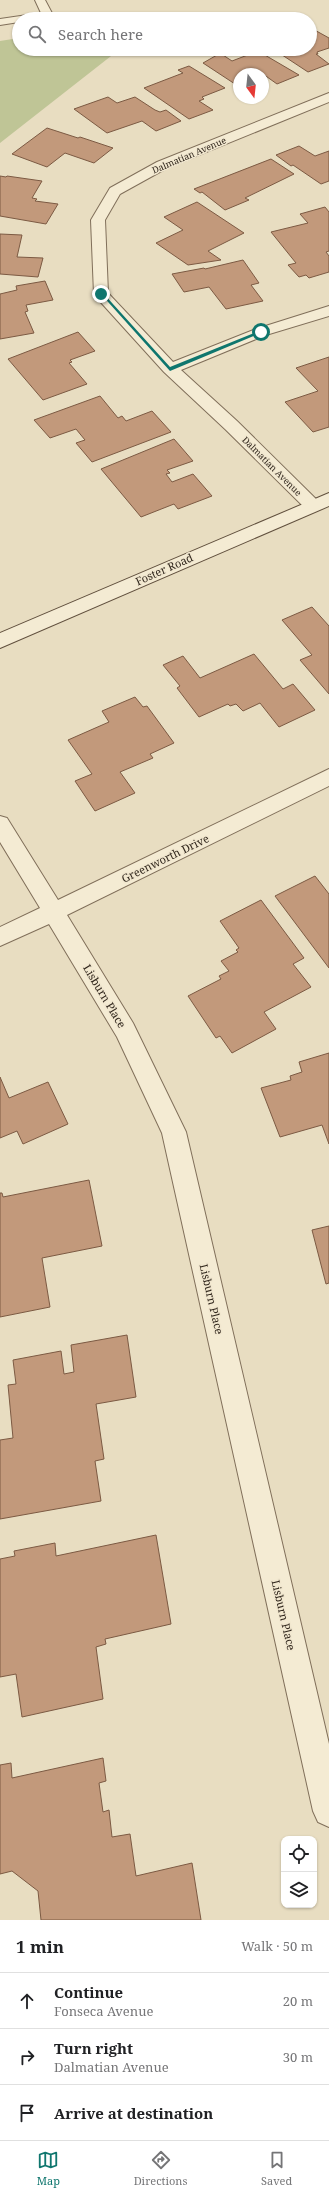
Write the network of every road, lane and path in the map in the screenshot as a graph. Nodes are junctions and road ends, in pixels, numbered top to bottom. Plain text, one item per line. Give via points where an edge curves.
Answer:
1 (40, 0) edge
2 (46, 12) edge
3 (12, 20) edge
4 (0, 22) edge
5 (329, 97) edge
6 (329, 311) edge
7 (170, 369) junction
8 (329, 499) edge
9 (312, 505) junction
10 (0, 641) edge
11 (329, 777) edge
12 (0, 824) edge
13 (53, 912) junction
14 (0, 937) edge
15 (329, 1811) edge

1 - 2 lane
3 - 4 lane
5 - 7 street, Dalmatian Avenue via 162,165 115,191 98,220 101,294
6 - 7 street via 261,332
7 - 9 street, Dalmatian Avenue
8 - 9 street, Foster Road
9 - 10 street, Foster Road
11 - 13 street, Greenworth Drive
12 - 13 street, Lisburn Place
13 - 14 street, Greenworth Drive
13 - 15 street, Lisburn Place via 125,1030 174,1132

